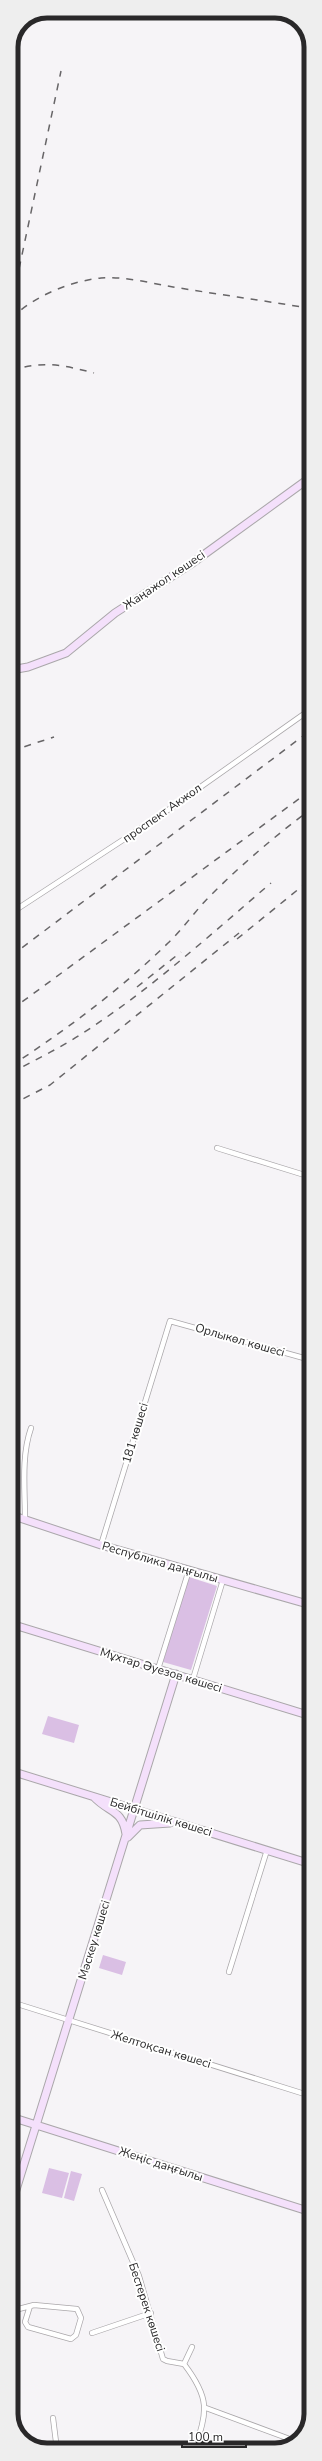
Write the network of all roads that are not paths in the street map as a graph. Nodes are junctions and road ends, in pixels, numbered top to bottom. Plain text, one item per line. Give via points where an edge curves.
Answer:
1 (304, 481) edge
2 (18, 668) edge
3 (304, 714) edge
4 (18, 909) edge
5 (217, 1148) dead end
6 (304, 1175) edge
7 (170, 1321) joint
8 (304, 1358) edge
9 (31, 1428) dead end
10 (18, 1518) edge
11 (25, 1520) junction
12 (101, 1545) junction
13 (189, 1570) junction
14 (223, 1580) junction
15 (304, 1603) edge
16 (18, 1626) edge
17 (158, 1669) junction
18 (176, 1674) junction
19 (193, 1679) junction
20 (304, 1714) edge
21 (18, 1773) edge
22 (92, 1796) junction
23 (134, 1809) junction
24 (176, 1822) junction
25 (126, 1836) junction
26 (122, 1848) junction
27 (267, 1850) junction
28 (304, 1862) edge
29 (229, 1972) dead end
30 (18, 2004) edge
31 (70, 2020) junction
32 (304, 2094) edge
33 (18, 2120) edge
34 (36, 2125) junction
35 (18, 2183) edge
36 (102, 2190) dead end
37 (304, 2210) edge
38 (30, 2306) junction
39 (18, 2309) edge
40 (151, 2313) junction
41 (92, 2333) dead end
42 (192, 2347) dead end
43 (184, 2364) junction
44 (206, 2408) junction
45 (53, 2418) dead end
46 (290, 2439) edge
47 (56, 2443) edge
48 (196, 2443) edge

1 - 2 main road, Жаңажол көшесі via 191,564 115,613 71,649 55,658
3 - 4 street, проспект Акжол via 158,817
5 - 6 street
7 - 8 street, Орлыкөл көшесі
7 - 12 street, 181 көшесі
9 - 11 street via 24,1466
10 - 11 main road, Республика даңғылы
11 - 12 main road, Республика даңғылы
12 - 13 main road, Республика даңғылы
13 - 14 main road, Республика даңғылы
13 - 17 street
14 - 15 main road, Республика даңғылы
14 - 19 street
16 - 17 main road, Мұхтар Әуезов көшесі
17 - 18 main road, Мұхтар Әуезов көшесі
18 - 19 main road, Мұхтар Әуезов көшесі
18 - 23 main road, Мәскеу көшесі
19 - 20 main road, Мұхтар Әуезов көшесі
21 - 22 main road, Бейбітшілік көшесі
22 - 23 main road, Бейбітшілік көшесі
22 - 25 main road via 101,1805 119,1814 124,1822
23 - 24 main road, Бейбітшілік көшесі
23 - 25 main road, Мәскеу көшесі
24 - 26 main road via 140,1825 131,1832
24 - 27 main road, Бейбітшілік көшесі
25 - 26 main road, Мәскеу көшесі
26 - 31 main road, Мәскеу көшесі
27 - 28 main road, Бейбітшілік көшесі
27 - 29 street
30 - 31 street, Желтоқсан көшесі
31 - 32 street, Желтоқсан көшесі
31 - 34 main road, Мәскеу көшесі
33 - 34 main road, Жеңіс даңғылы
34 - 35 main road, Мәскеу көшесі
34 - 37 main road, Жеңіс даңғылы
36 - 40 street, Бестерек көшесі via 139,2276
38 - 38 street via 77,2309 81,2318 76,2335 71,2340 28,2327 25,2322
38 - 39 street
40 - 41 street
40 - 43 street, Бестерек көшесі via 163,2359
42 - 43 street
43 - 44 street via 198,2385
44 - 46 street
44 - 48 street
45 - 47 street

